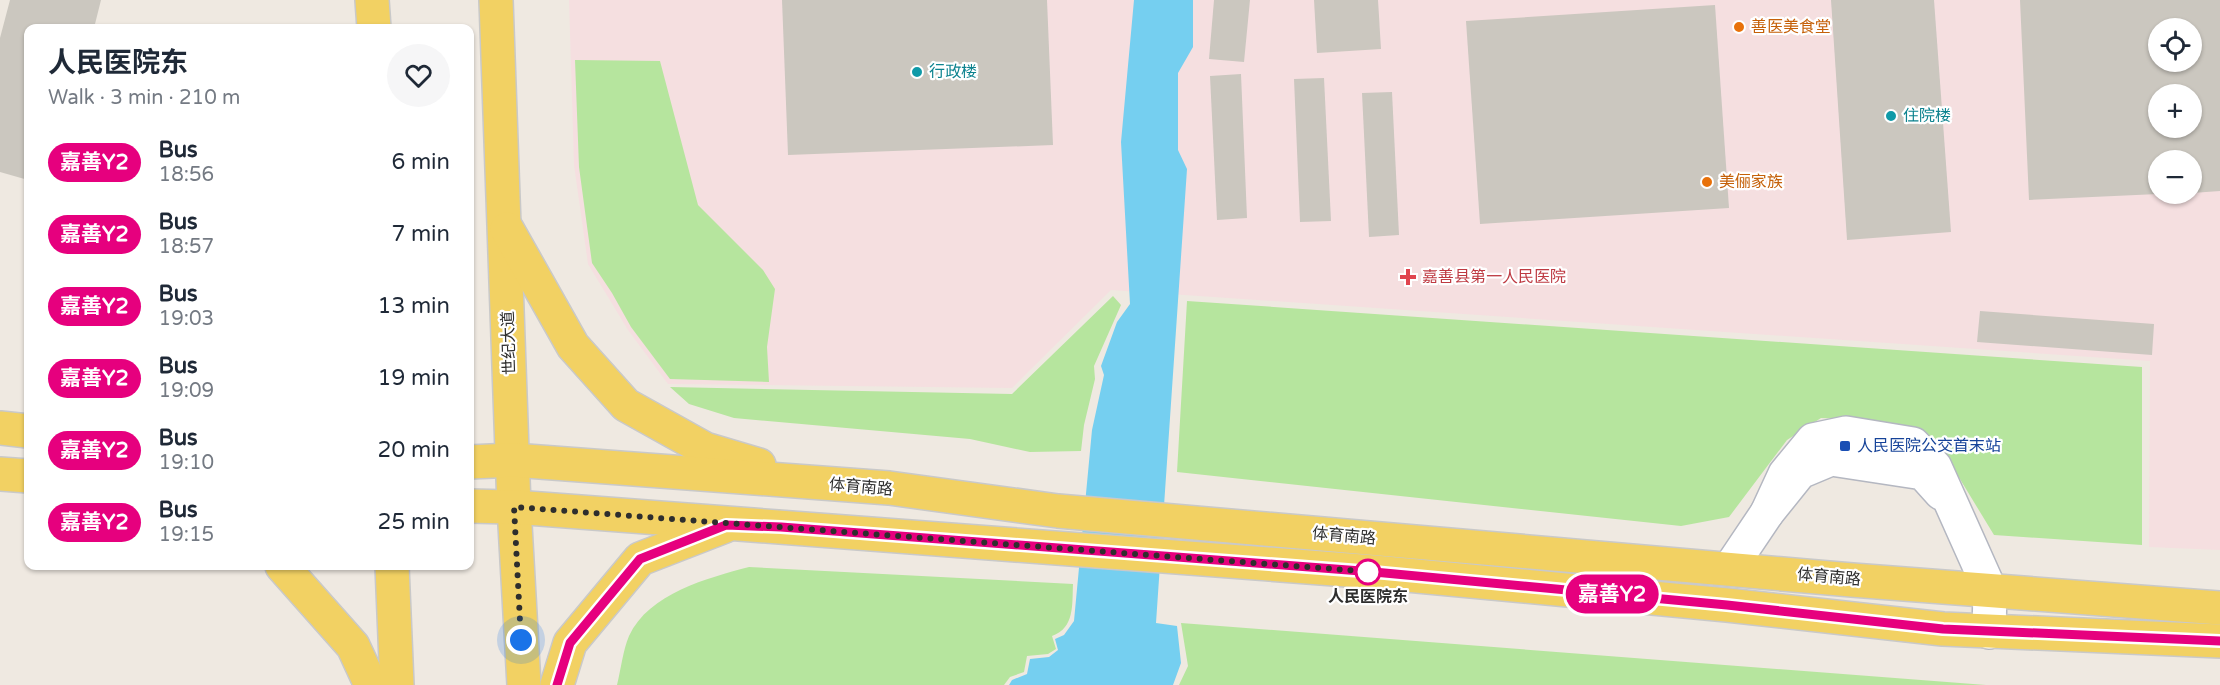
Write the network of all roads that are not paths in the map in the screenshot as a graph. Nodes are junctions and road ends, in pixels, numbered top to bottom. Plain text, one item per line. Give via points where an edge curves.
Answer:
1 (372, 0) edge
2 (496, 0) edge
3 (374, 24) edge
4 (505, 225) junction
5 (0, 428) edge
6 (24, 430) edge
7 (513, 460) junction
8 (474, 462) edge
9 (0, 474) edge
10 (24, 476) edge
11 (821, 483) junction
12 (474, 506) edge
13 (514, 507) junction
14 (781, 527) junction
15 (1730, 568) junction
16 (286, 570) edge
17 (392, 570) edge
18 (1990, 590) junction
19 (2220, 608) edge
20 (1989, 632) junction
21 (2220, 641) edge
22 (371, 685) edge
23 (397, 685) edge
24 (524, 685) edge
25 (557, 685) edge

1 - 3 main road
2 - 4 main road, 世纪大道
4 - 7 main road, 世纪大道
4 - 11 main road via 573,345 626,405 705,449
5 - 6 main road
7 - 8 main road, 体育南路
7 - 11 main road, 体育南路
7 - 13 main road, 世纪大道
9 - 10 main road
11 - 15 main road, 体育南路 via 889,488 1058,511
12 - 13 main road, 体育南路
13 - 14 main road, 体育南路
13 - 24 main road, 世纪大道
14 - 20 main road, 体育南路 via 1397,574
14 - 25 main road via 726,525 640,559 570,643
15 - 18 main road, 体育南路
15 - 18 lane via 1800,472 1831,459 1923,473 1954,508
16 - 22 main road via 352,646
17 - 23 main road
18 - 19 main road, 体育南路
18 - 20 lane
20 - 21 main road, 体育南路

